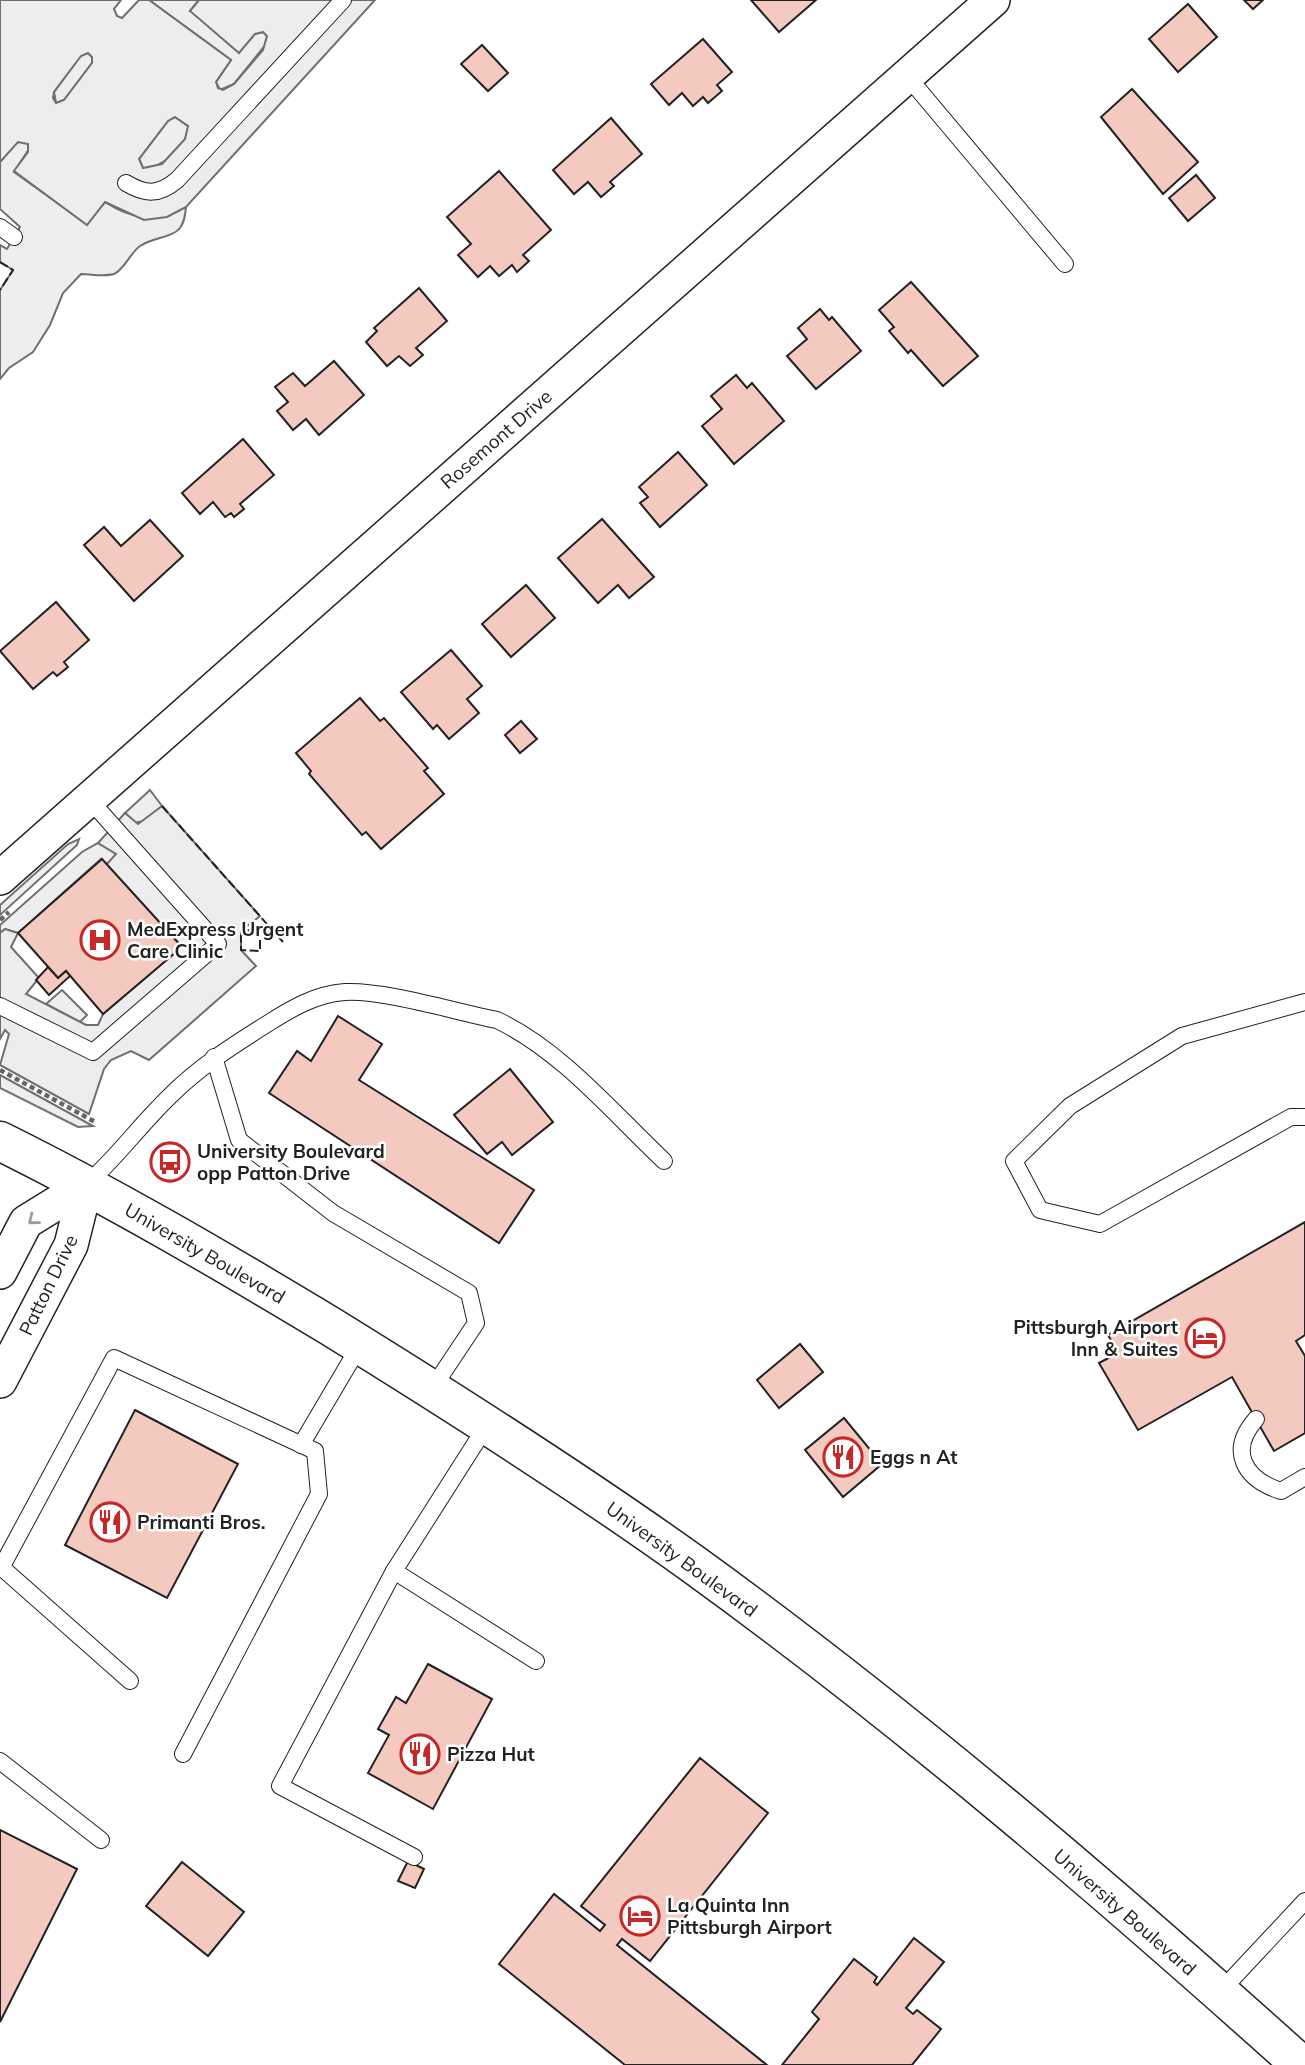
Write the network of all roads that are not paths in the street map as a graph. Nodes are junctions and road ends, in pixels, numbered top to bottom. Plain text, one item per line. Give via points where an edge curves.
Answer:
1 (343, 0) edge
2 (993, 0) edge
3 (907, 76) junction
4 (127, 183) dead end
5 (0, 226) edge
6 (14, 237) dead end
7 (1065, 264) dead end
8 (89, 799) junction
9 (0, 878) edge
10 (1305, 1002) edge
11 (0, 1006) edge
12 (214, 1057) junction
13 (1305, 1117) edge
14 (0, 1141) edge
15 (664, 1161) dead end
16 (86, 1185) junction
17 (0, 1272) edge
18 (360, 1345) junction
19 (0, 1381) edge
20 (432, 1389) junction
21 (1256, 1419) dead end
22 (487, 1425) junction
23 (300, 1445) junction
24 (1305, 1477) edge
25 (1, 1567) edge
26 (394, 1571) junction
27 (536, 1661) dead end
28 (130, 1681) dead end
29 (183, 1754) dead end
30 (0, 1761) edge
31 (101, 1840) dead end
32 (414, 1857) dead end
33 (1305, 1901) edge
34 (1219, 1993) junction
35 (1301, 2065) edge

1 - 4 lane via 177,180 153,193
2 - 3 street, Rosemont Drive
3 - 7 lane
3 - 8 street, Rosemont Drive
5 - 6 lane
8 - 9 street, Rosemont Drive
8 - 11 lane via 218,944 93,1052
10 - 13 lane via 1182,1036 1070,1106 1014,1161 1040,1210 1100,1224 1291,1116
12 - 15 lane via 295,1006 346,992 497,1020 553,1056
12 - 16 lane via 168,1098
12 - 20 lane via 239,1140 333,1213 469,1293 476,1323
14 - 16 main road, University Boulevard
16 -> 17 street, Patton Drive via 26,1222
16 - 18 main road, University Boulevard
16 - 19 street, Patton Drive via 71,1245
18 - 20 main road, University Boulevard
18 - 23 lane
20 - 22 main road, University Boulevard
21 - 24 lane via 1245,1431 1241,1448 1246,1470 1281,1491
22 - 26 lane
22 - 34 main road, University Boulevard via 776,1626 977,1786
23 - 25 lane via 114,1358
23 - 29 lane via 315,1451 319,1494
25 - 28 lane
26 - 27 lane
26 - 32 lane via 280,1786
30 - 31 lane
33 - 34 lane
34 - 35 main road, University Boulevard

